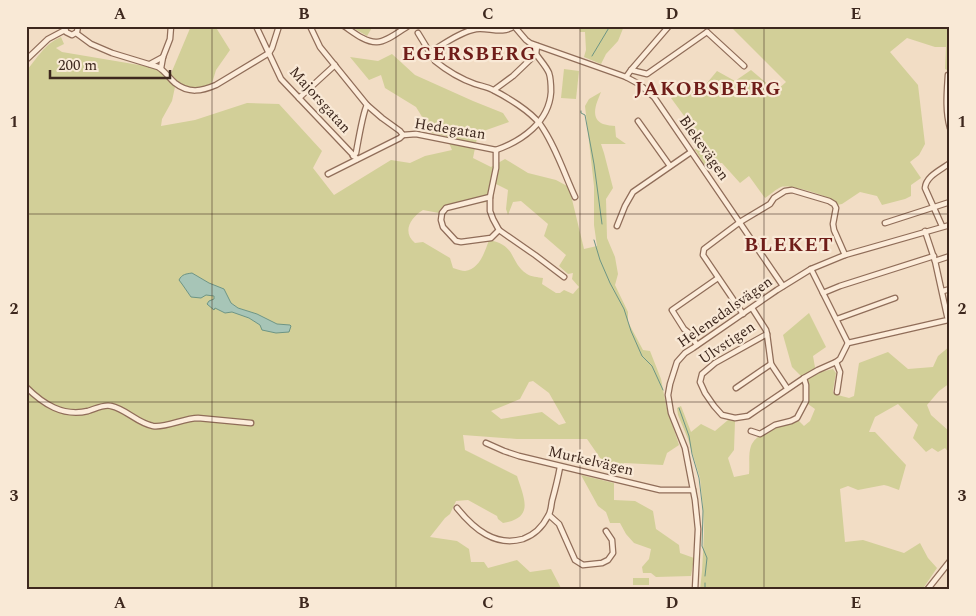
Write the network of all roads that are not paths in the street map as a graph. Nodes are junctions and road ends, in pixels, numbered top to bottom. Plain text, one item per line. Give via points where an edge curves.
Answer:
1 (78, 26) edge
2 (171, 26) edge
3 (256, 26) edge
4 (279, 26) edge
5 (310, 26) edge
6 (344, 26) edge
7 (408, 26) edge
8 (514, 26) edge
9 (669, 26) edge
10 (65, 28) edge
11 (707, 29) edge
12 (76, 33) junction
13 (418, 33) dead end
14 (537, 46) junction
15 (430, 52) junction
16 (269, 54) junction
17 (536, 54) junction
18 (162, 57) junction
19 (26, 60) edge
20 (150, 64) junction
21 (334, 65) junction
22 (744, 66) dead end
23 (161, 68) junction
24 (631, 70) junction
25 (949, 75) edge
26 (626, 77) junction
27 (494, 90) junction
28 (300, 98) junction
29 (368, 105) junction
30 (638, 121) dead end
31 (539, 122) junction
32 (950, 128) edge
33 (403, 135) junction
34 (496, 150) junction
35 (691, 152) junction
36 (355, 158) junction
37 (950, 163) edge
38 (670, 166) junction
39 (328, 174) dead end
40 (490, 197) junction
41 (574, 197) dead end
42 (950, 202) edge
43 (933, 208) junction
44 (740, 222) junction
45 (885, 223) dead end
46 (950, 224) edge
47 (617, 226) dead end
48 (942, 226) junction
49 (499, 230) junction
50 (925, 231) junction
51 (844, 255) junction
52 (950, 256) edge
53 (934, 259) junction
54 (811, 269) junction
55 (564, 277) dead end
56 (718, 278) junction
57 (784, 286) junction
58 (950, 288) edge
59 (942, 291) junction
60 (824, 293) junction
61 (895, 298) dead end
62 (752, 308) junction
63 (743, 314) junction
64 (836, 319) junction
65 (767, 334) junction
66 (848, 343) junction
67 (697, 345) junction
68 (836, 362) junction
69 (771, 364) junction
70 (804, 378) junction
71 (26, 388) edge
72 (736, 388) dead end
73 (787, 388) junction
74 (837, 392) dead end
75 (251, 422) dead end
76 (751, 431) dead end
77 (486, 443) dead end
78 (560, 467) junction
79 (693, 490) junction
80 (457, 508) dead end
81 (549, 515) junction
82 (606, 532) dead end
83 (950, 561) edge
84 (695, 590) edge
85 (927, 590) edge

1 - 12 street
2 - 18 street
3 - 16 street, Majorsgatan
4 - 16 street
5 - 21 street, Hedegatan via 320,48
6 - 7 street via 377,43
8 - 14 street, Blekevägen via 526,40
8 - 15 street via 503,31 469,31
9 - 24 street
10 - 12 street via 70,34
10 - 19 street
11 - 22 street
11 - 24 street via 648,74
12 - 20 street via 90,44
13 - 15 street
14 - 17 street
14 - 26 street, Blekevägen
15 - 27 street via 438,64 461,78
16 - 23 street via 216,84 196,91 182,88
16 - 28 street, Majorsgatan via 281,79
17 - 27 street
17 - 31 street via 552,84 545,115
18 - 20 street
18 - 23 street
20 - 23 street
21 - 28 street
21 - 29 street, Hedegatan
24 - 26 street
25 - 32 street via 947,102
26 - 35 street, Blekevägen via 654,97
27 - 31 street via 514,101
28 - 36 street, Majorsgatan
29 - 33 street, Hedegatan
29 - 36 street via 364,109
30 - 38 street
31 - 34 street, Hedegatan via 520,138
31 - 41 street
33 - 34 street, Hedegatan via 416,134
33 - 36 street
34 - 40 street
35 - 38 street
35 - 44 street, Blekevägen
36 - 39 street
37 - 43 street via 924,185
38 - 47 street via 633,192
40 - 49 street via 490,211
40 - 49 street via 446,208 441,220 443,227 461,242 491,238
42 - 43 street
43 - 45 street
43 - 48 street
44 - 51 street via 785,191 792,190 829,201 836,208 834,230
44 - 56 street via 704,249 703,255
44 - 57 street, Blekevägen
46 - 48 street, Helenedalsvägen
48 - 50 street, Helenedalsvägen
49 - 55 street
50 - 51 street, Helenedalsvägen
50 - 53 street
51 - 54 street, Helenedalsvägen
52 - 53 street
53 - 59 street
53 - 60 street
54 - 57 street, Helenedalsvägen
54 - 60 street
56 - 63 street
56 - 67 street via 672,310
57 - 62 street, Helenedalsvägen
58 - 59 street
59 - 66 street via 948,320
60 - 64 street
61 - 64 street
62 - 63 street, Helenedalsvägen
62 - 65 street, Ulvstigen
63 - 67 street, Helenedalsvägen
64 - 66 street
65 - 69 street
65 - 73 street, Ulvstigen via 708,368 702,374 704,393 722,416 735,418 748,416
66 - 68 street
67 - 79 street, Helenedalsvägen via 677,362 668,395 671,413 685,448
68 - 70 street, Ulvstigen
68 - 74 street via 840,372
69 - 72 street
69 - 73 street
70 - 73 street, Ulvstigen
70 - 76 street via 806,401 796,418 774,425 760,434
71 - 75 street via 38,399 65,412 85,412 110,405 154,426 190,418
77 - 78 street, Murkelvägen
78 - 79 street, Murkelvägen via 660,490
78 - 81 street
79 - 84 street, Helenedalsvägen via 698,529
80 - 81 street via 480,531 509,542 530,536
81 - 82 street via 559,524 575,560 582,565 608,560 613,553 612,540
83 - 85 street

